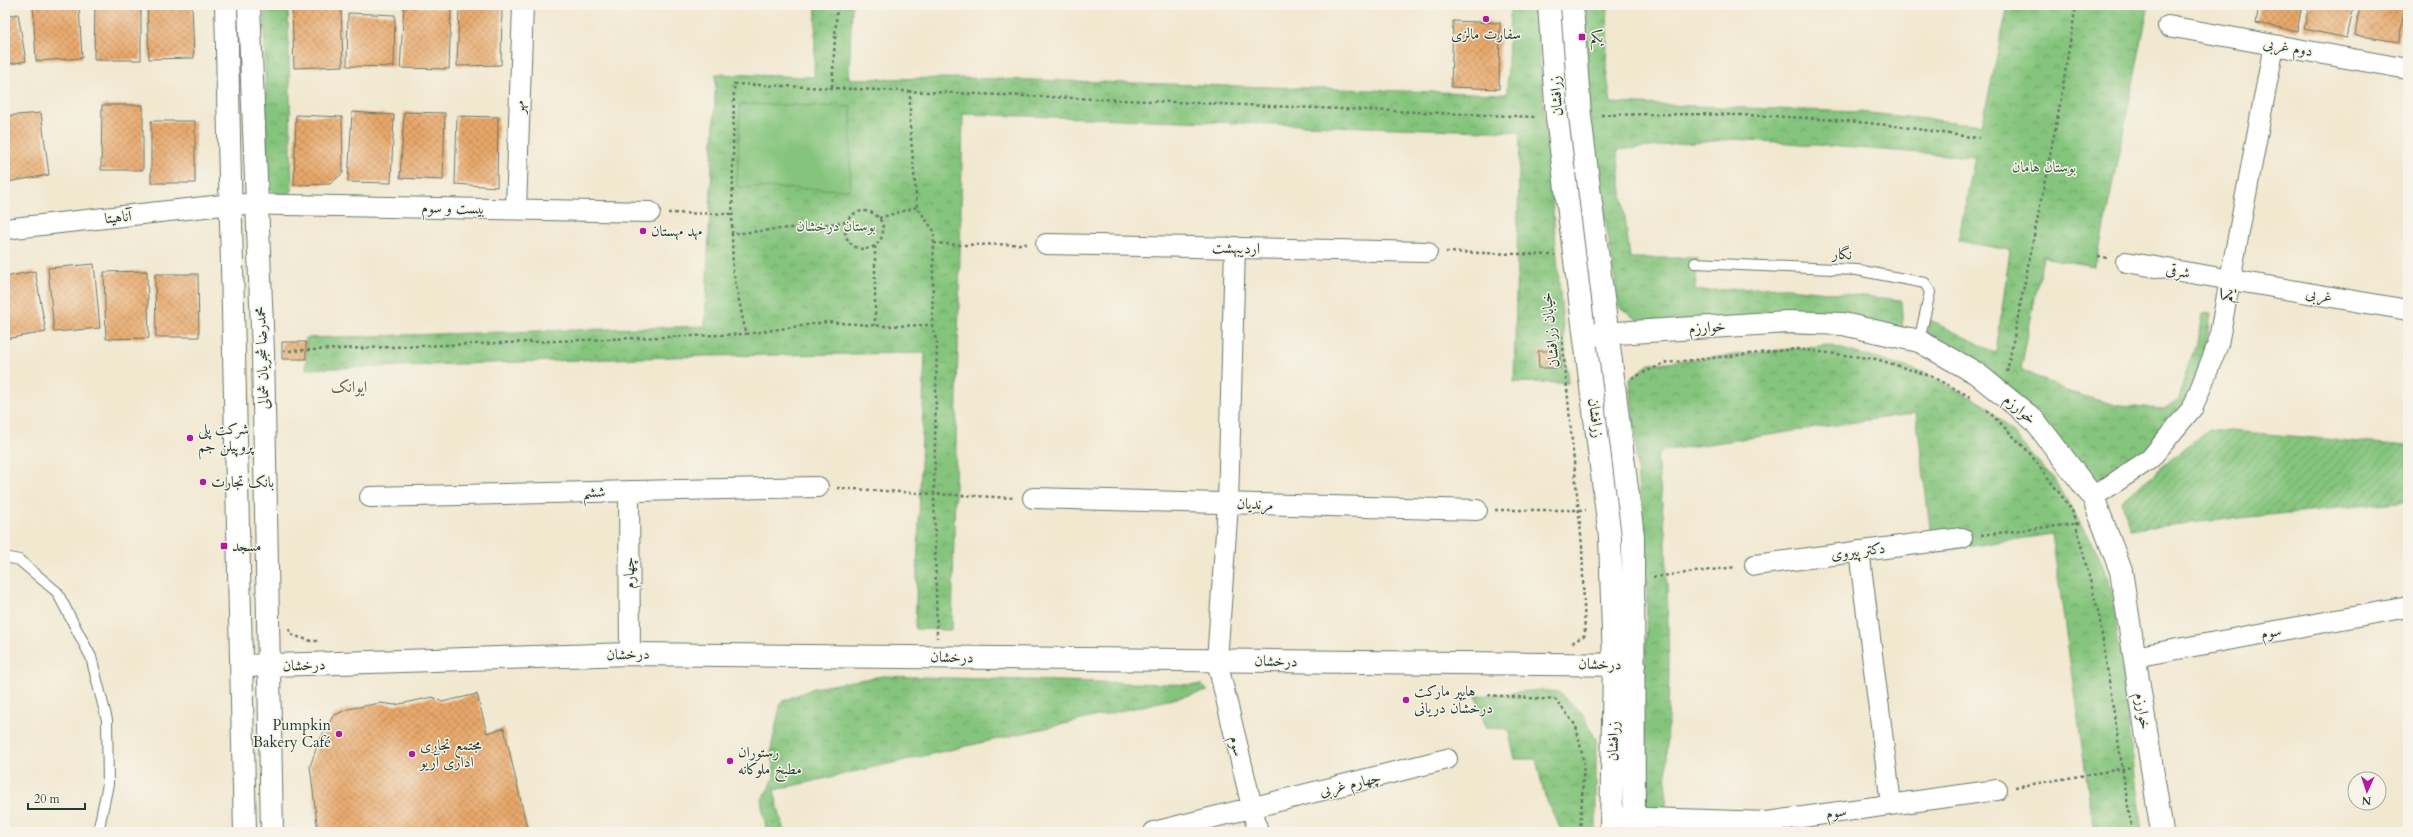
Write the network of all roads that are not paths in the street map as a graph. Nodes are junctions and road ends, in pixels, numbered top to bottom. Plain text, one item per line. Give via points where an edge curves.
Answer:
1 (226, 5) edge
2 (249, 5) edge
3 (523, 5) edge
4 (1549, 5) edge
5 (1572, 5) edge
6 (2168, 26) dead end
7 (2274, 45) junction
8 (2408, 69) edge
9 (232, 204) junction
10 (255, 204) junction
11 (516, 209) junction
12 (650, 212) road end
13 (5, 229) edge
14 (1046, 244) road end
15 (1235, 248) junction
16 (1427, 252) road end
17 (2126, 262) dead end
18 (1695, 263) dead end
19 (2230, 280) junction
20 (2408, 310) edge
21 (1608, 333) junction
22 (1586, 335) junction
23 (1919, 341) junction
24 (818, 487) road end
25 (629, 491) junction
26 (370, 497) dead end
27 (2093, 497) junction
28 (1033, 498) road end
29 (1228, 504) junction
30 (1477, 510) road end
31 (1962, 538) road end
32 (1859, 551) junction
33 (5, 557) edge
34 (1755, 565) road end
35 (2408, 607) edge
36 (630, 654) junction
37 (2134, 657) junction
38 (1217, 660) junction
39 (1624, 665) junction
40 (242, 666) junction
41 (270, 666) junction
42 (1447, 759) dead end
43 (1997, 790) road end
44 (1892, 804) junction
45 (1251, 807) junction
46 (1612, 824) edge
47 (1634, 824) edge
48 (98, 832) edge
49 (245, 832) edge
50 (272, 832) edge
51 (1154, 832) edge
52 (1258, 832) edge
53 (2162, 832) edge

1 - 9 street, محمدرضا شجریان شمالی
2 - 10 street, محمدرضا شجریان شمالی
3 - 11 street, مهر
4 - 22 street, زرافشان via 1564,255
5 - 21 street, زرافشان via 1580,116
6 - 7 street, دوم غربی
7 - 8 street, دوم غربی
7 - 19 street, یکم
9 - 10 street, آناهیتا
9 - 13 street, آناهیتا
9 - 40 street, محمدرضا شجریان شمالی
10 - 11 street, بیست و سوم
10 - 41 street, محمدرضا شجریان شمالی via 263,352
11 - 12 street, بیست و سوم
14 - 15 street, اردیبهشت
15 - 16 street, اردیبهشت
15 - 29 street, سوم
17 - 19 street, شرقی
18 - 23 lane, نگار via 1857,270 1926,283 1930,292
19 - 20 street, غربی
19 - 27 street, یکم via 2218,344 2193,407 2150,460
21 - 22 street, خوارزم
21 - 23 street, خوارزم via 1787,322 1843,324
21 - 39 street, زرافشان via 1633,536 1633,579
22 - 39 street, زرافشان
23 - 27 street, خوارزم via 1976,373 2034,420
24 - 25 street, ششم
25 - 26 street, ششم
25 - 36 street, چهارم
27 - 37 street, خوارزم via 2121,571
28 - 29 street, مرنديان
29 - 30 street, مرنديان
29 - 38 street, سوم
31 - 32 street, دکتر پیروی
32 - 34 street, دکتر پیروی
32 - 44 street
33 - 48 lane via 18,560 57,592 91,657 107,720 108,784
35 - 37 street, سوم
36 - 38 street, درخشان
36 - 41 street, درخشان
37 - 53 street, خوارزم
38 - 39 street, درخشان
38 - 45 street, سوم
39 - 46 street, زرافشان
39 - 47 street, زرافشان
40 - 41 street, درخشان
40 - 49 street, محمدرضا شجریان شمالی
41 - 50 street, محمدرضا شجریان شمالی
42 - 45 street, چهارم غربی
43 - 44 street, سوم
44 - 47 street, سوم via 1766,822
45 - 51 street, چهارم غربی
45 - 52 street, سوم
46 - 47 street, سوم

